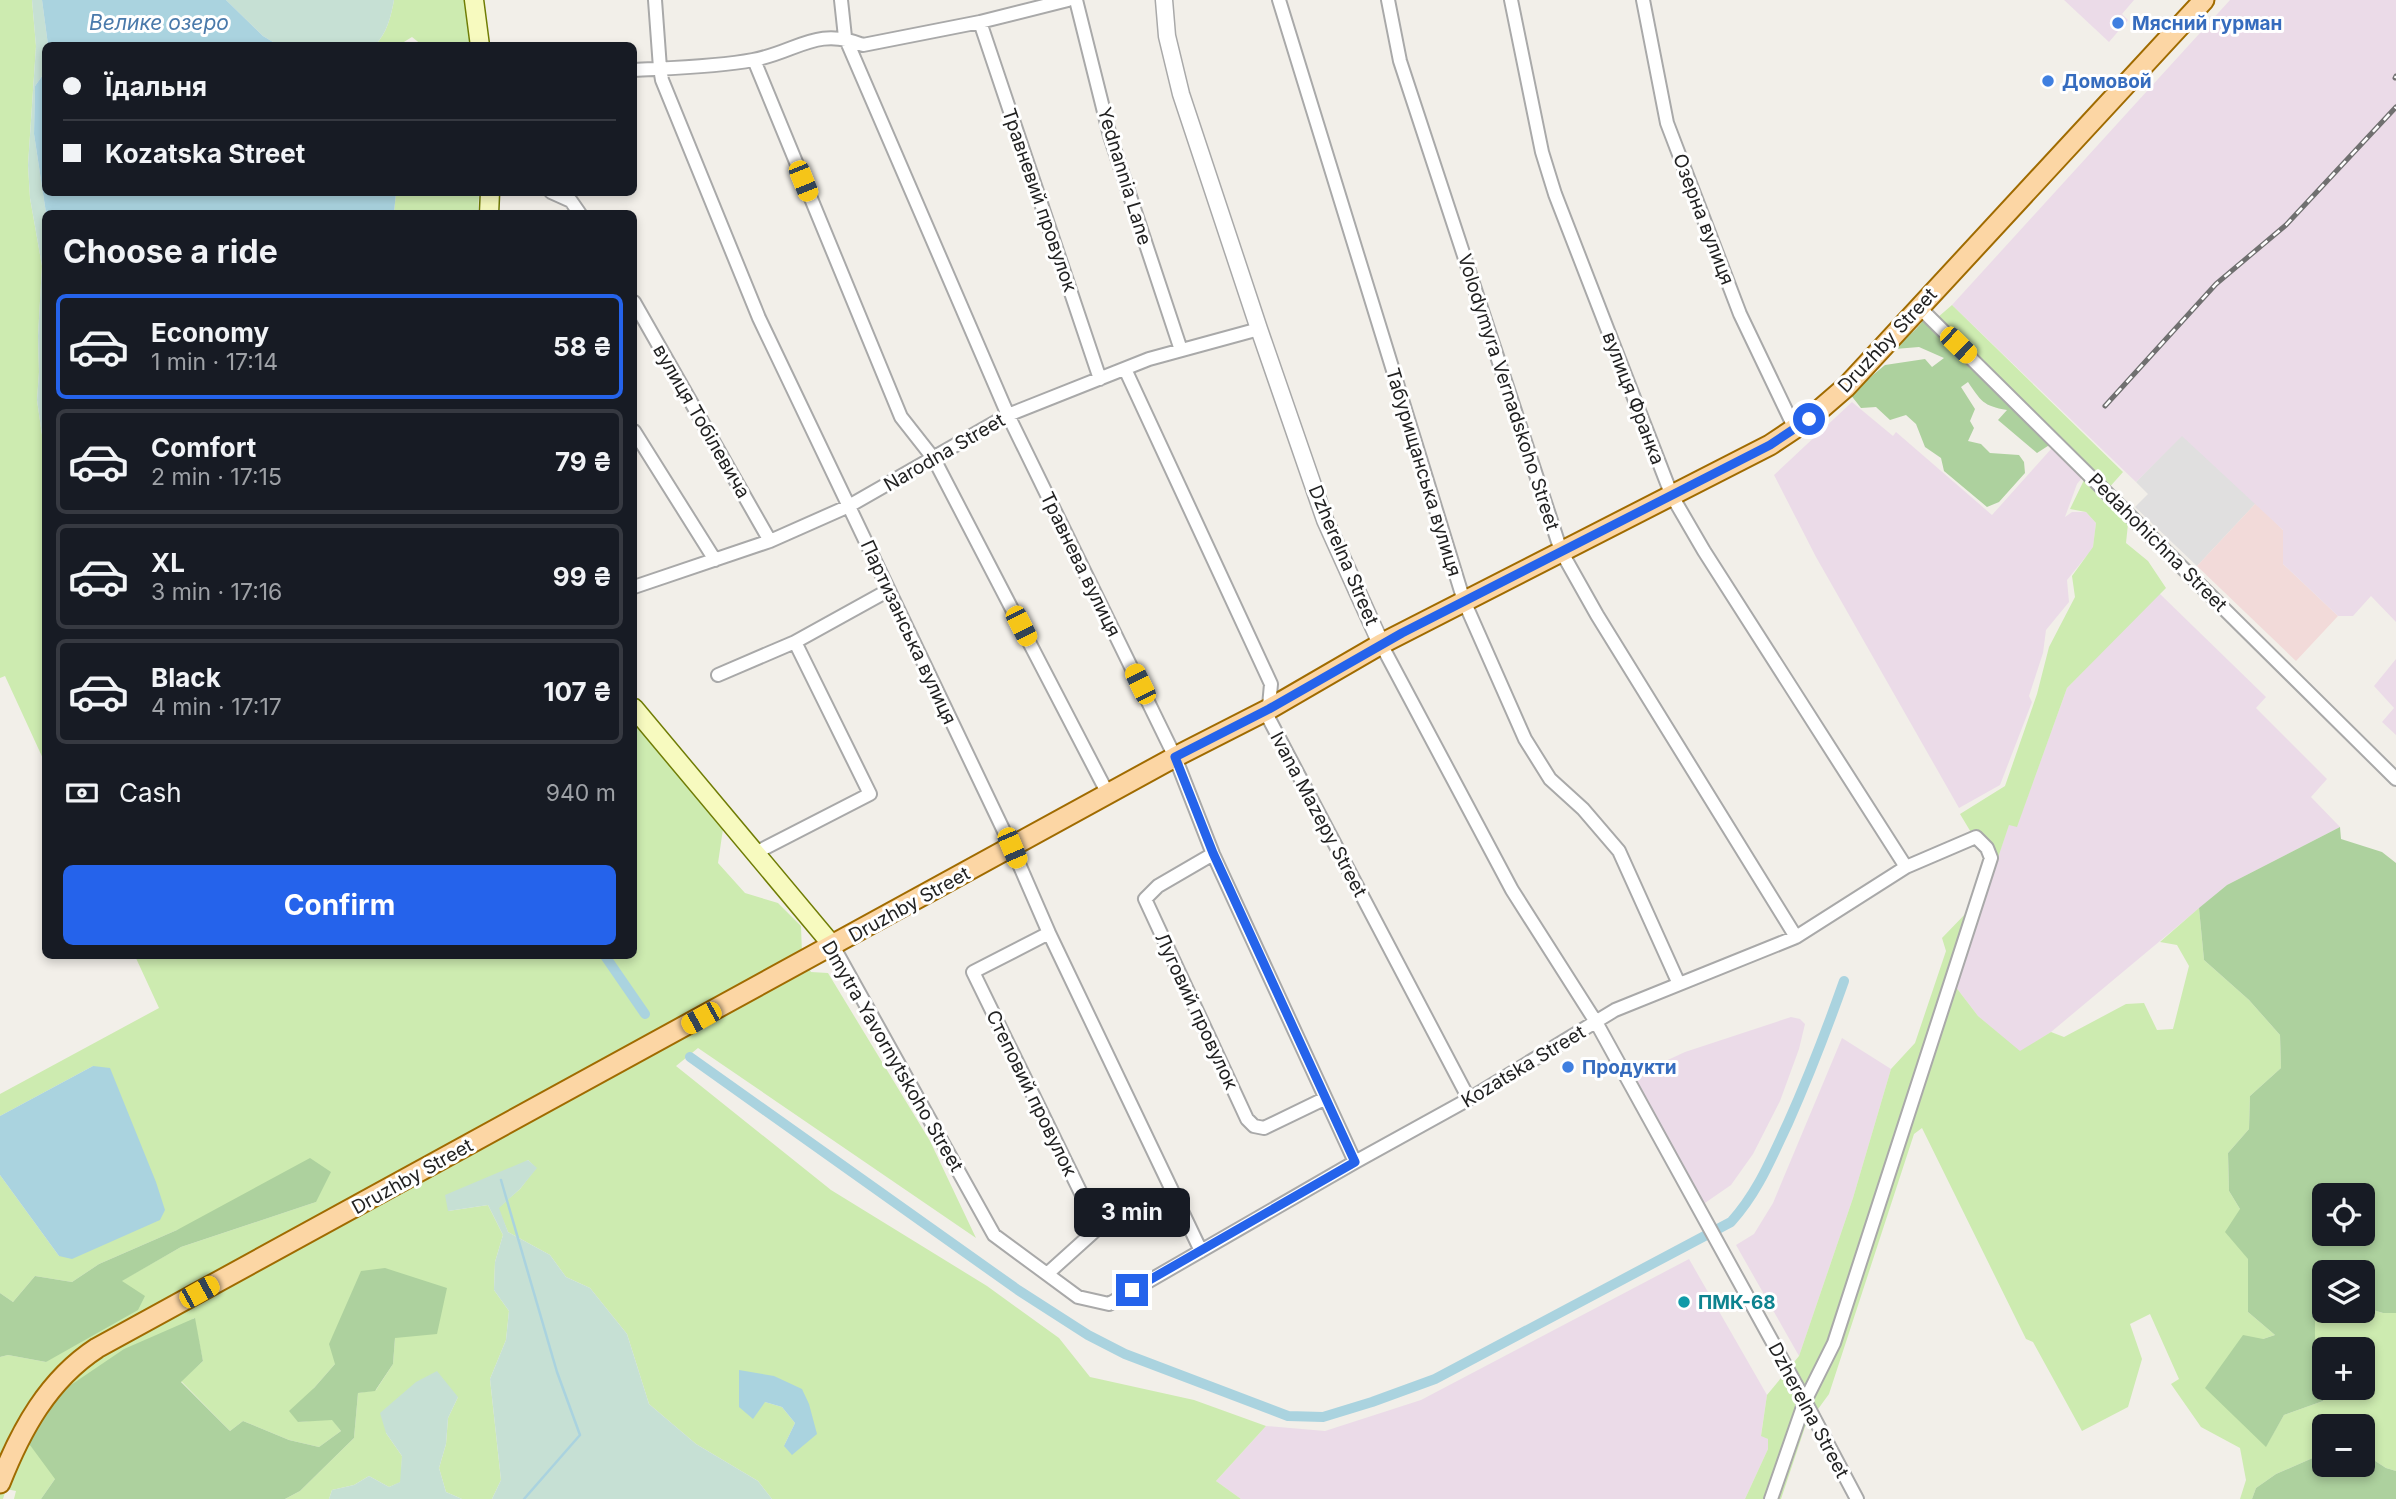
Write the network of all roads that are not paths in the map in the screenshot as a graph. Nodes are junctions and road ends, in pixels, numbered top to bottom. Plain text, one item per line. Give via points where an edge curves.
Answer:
1 (474, 0) edge
2 (655, 0) edge
3 (841, 0) edge
4 (1068, 0) edge
5 (1076, 0) edge
6 (1164, 0) edge
7 (1279, 0) edge
8 (1388, 0) edge
9 (1511, 0) edge
10 (1643, 0) edge
11 (2204, 0) edge
12 (1017, 6) edge
13 (980, 22) junction
14 (845, 37) junction
15 (479, 42) edge
16 (754, 60) junction
17 (660, 68) junction
18 (637, 70) edge
19 (560, 196) edge
20 (577, 210) edge
21 (637, 307) edge
22 (1919, 307) junction
23 (1259, 329) junction
24 (1181, 350) junction
25 (1125, 369) junction
26 (1100, 379) junction
27 (1009, 415) junction
28 (1795, 429) junction
29 (637, 436) edge
30 (934, 459) junction
31 (1672, 495) junction
32 (849, 506) junction
33 (770, 541) junction
34 (1561, 551) junction
35 (715, 559) junction
36 (637, 586) edge
37 (889, 590) junction
38 (1464, 601) junction
39 (795, 642) junction
40 (1381, 644) junction
41 (718, 675) dead end
42 (1269, 709) junction
43 (637, 712) edge
44 (1175, 757) junction
45 (2396, 779) edge
46 (1108, 794) junction
47 (1012, 848) junction
48 (755, 852) junction
49 (1213, 853) junction
50 (1906, 867) junction
51 (1049, 933) junction
52 (1796, 937) junction
53 (833, 946) junction
54 (1679, 984) junction
55 (1596, 1022) junction
56 (1324, 1099) junction
57 (1469, 1099) junction
58 (1355, 1162) junction
59 (1200, 1251) junction
60 (1047, 1274) junction
61 (1078, 1297) joint
62 (1805, 1401) junction
63 (0, 1483) edge
64 (1771, 1499) edge
65 (1857, 1499) edge

1 - 15 main road
2 - 17 street, Партизанська вулиця
3 - 14 street, Травнева вулиця
4 - 12 street
5 - 24 street, Yednannia Lane via 1110,136
6 - 23 street, Dzherelna Street via 1181,94
7 - 38 street, Табурищанська вулиця
8 - 34 street, Volodymyra Vernadskoho Street via 1399,61
9 - 31 street, вулиця Франка via 1555,194
10 - 28 street, Озерна вулиця via 1667,123 1740,314
11 - 22 main road, Druzhby Street
12 - 13 street
13 - 14 street via 863,45
13 - 26 street, Травневий провулок
14 - 16 street via 826,37
14 - 27 street, Травнева вулиця
16 - 17 street
16 - 30 street via 901,417
17 - 18 street
17 - 32 street, Партизанська вулиця via 759,318
19 - 20 street
21 - 33 street, вулиця Тобілевича
22 - 28 main road, Druzhby Street via 1846,387
22 - 45 street, Pedahohichna Street
23 - 24 street, Narodna Street
23 - 40 street, Dzherelna Street via 1325,520
24 - 25 street, Narodna Street
25 - 26 street, Narodna Street
25 - 42 street, Ivana Mazepy Street via 1271,684
26 - 27 street, Narodna Street
27 - 30 street, Narodna Street
27 - 44 street, Травнева вулиця
28 - 31 main road, Druzhby Street
29 - 35 street
30 - 32 street, Narodna Street
30 - 46 street
31 - 34 main road, Druzhby Street
31 - 50 street, вулиця Франка
32 - 33 street, Narodna Street
32 - 37 street, Партизанська вулиця
33 - 35 street, Narodna Street
34 - 38 main road, Druzhby Street
34 - 52 street, Volodymyra Vernadskoho Street
35 - 36 street, Narodna Street
37 - 39 street
37 - 47 street, Партизанська вулиця
38 - 40 main road, Druzhby Street
38 - 54 street, Табурищанська вулиця via 1525,739 1550,779 1619,851
39 - 41 street
39 - 48 street via 870,794
40 - 42 main road, Druzhby Street
40 - 55 street, Dzherelna Street via 1512,890
42 - 44 main road, Druzhby Street
42 - 57 street, Ivana Mazepy Street via 1268,717
43 - 48 main road, Dmytra Yavornytskoho Street
44 - 46 main road, Druzhby Street
44 - 49 street, Травнева вулиця
46 - 47 main road, Druzhby Street
47 - 51 street, Партизанська вулиця
47 - 53 main road, Druzhby Street
48 - 53 main road, Dmytra Yavornytskoho Street
49 - 56 street, Травнева вулиця
49 - 56 street, Луговий провулок via 1145,898 1247,1119 1264,1128
50 - 52 street, Kozatska Street
50 - 62 street, Kozatska Street via 1976,837 1991,858 1834,1343
51 - 59 street, Партизанська вулиця
51 - 60 street, Степовий провулок via 973,972 1098,1228
52 - 54 street, Kozatska Street
53 - 60 street, Dmytra Yavornytskoho Street via 994,1235
53 - 63 main road, Druzhby Street via 90,1352 50,1389
54 - 55 street, Kozatska Street
55 - 57 street, Kozatska Street
55 - 62 street, Dzherelna Street
56 - 58 street, Травнева вулиця
57 - 58 street, Kozatska Street
58 - 59 street, Kozatska Street
59 - 61 street, Kozatska Street via 1109,1304
60 - 61 street, Dmytra Yavornytskoho Street
62 - 64 street
62 - 65 street, Dzherelna Street

